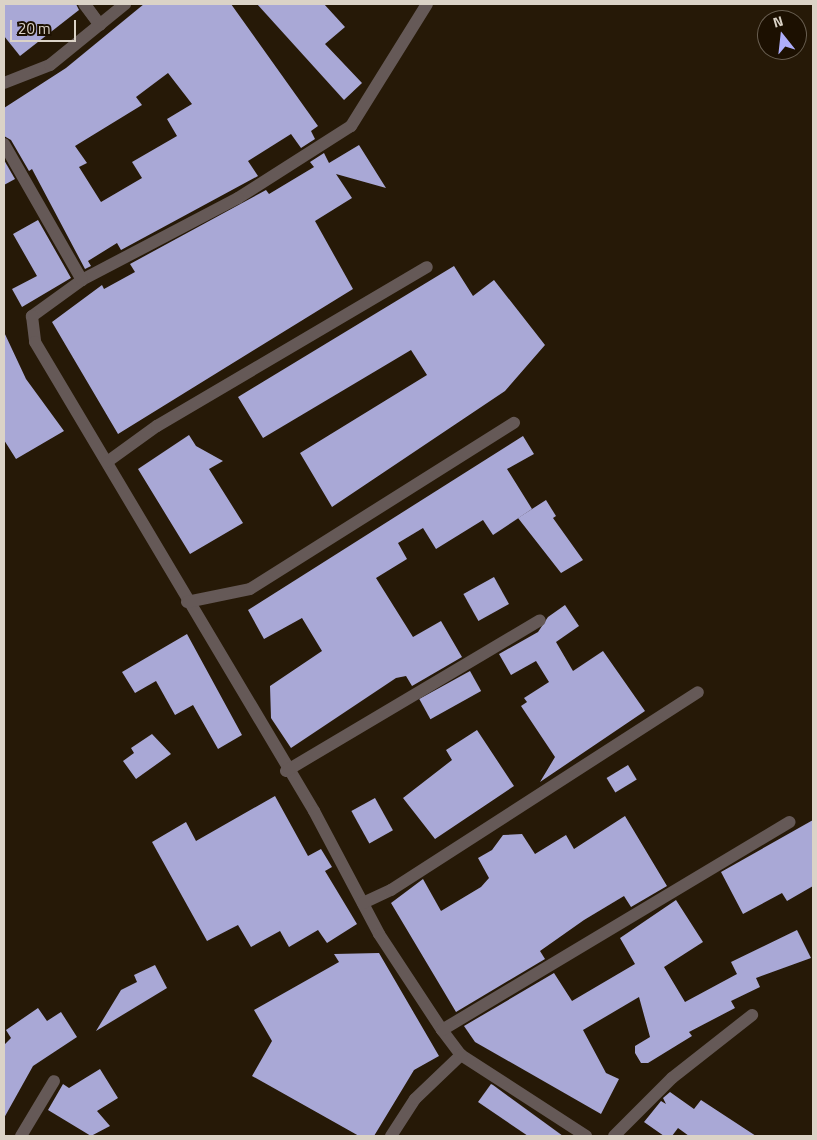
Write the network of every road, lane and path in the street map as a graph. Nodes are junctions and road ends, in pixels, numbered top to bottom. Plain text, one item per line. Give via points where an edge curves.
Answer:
1 (85, 4) edge
2 (125, 4) edge
3 (428, 4) edge
4 (100, 24) junction
5 (4, 83) edge
6 (4, 144) edge
7 (427, 267) dead end
8 (82, 280) junction
9 (514, 423) dead end
10 (108, 462) junction
11 (187, 602) junction
12 (540, 620) dead end
13 (698, 692) dead end
14 (286, 770) junction
15 (790, 822) dead end
16 (363, 903) junction
17 (752, 1015) dead end
18 (442, 1030) junction
19 (461, 1055) junction
20 (54, 1081) dead end
21 (21, 1136) edge
22 (391, 1136) edge
23 (586, 1136) edge
24 (614, 1136) edge

1 - 4 street
2 - 4 street
3 - 8 street via 351,126 238,198
4 - 5 street via 50,65
6 - 8 street
7 - 10 street via 157,426
8 - 10 street via 32,316 34,333 54,377
9 - 11 street via 250,588
10 - 11 street
11 - 14 street
12 - 14 street
13 - 16 street via 391,890
14 - 16 street via 314,811
15 - 18 street
16 - 18 street
17 - 24 street via 672,1078
18 - 19 street
19 - 22 street via 415,1098
19 - 23 street
20 - 21 street

